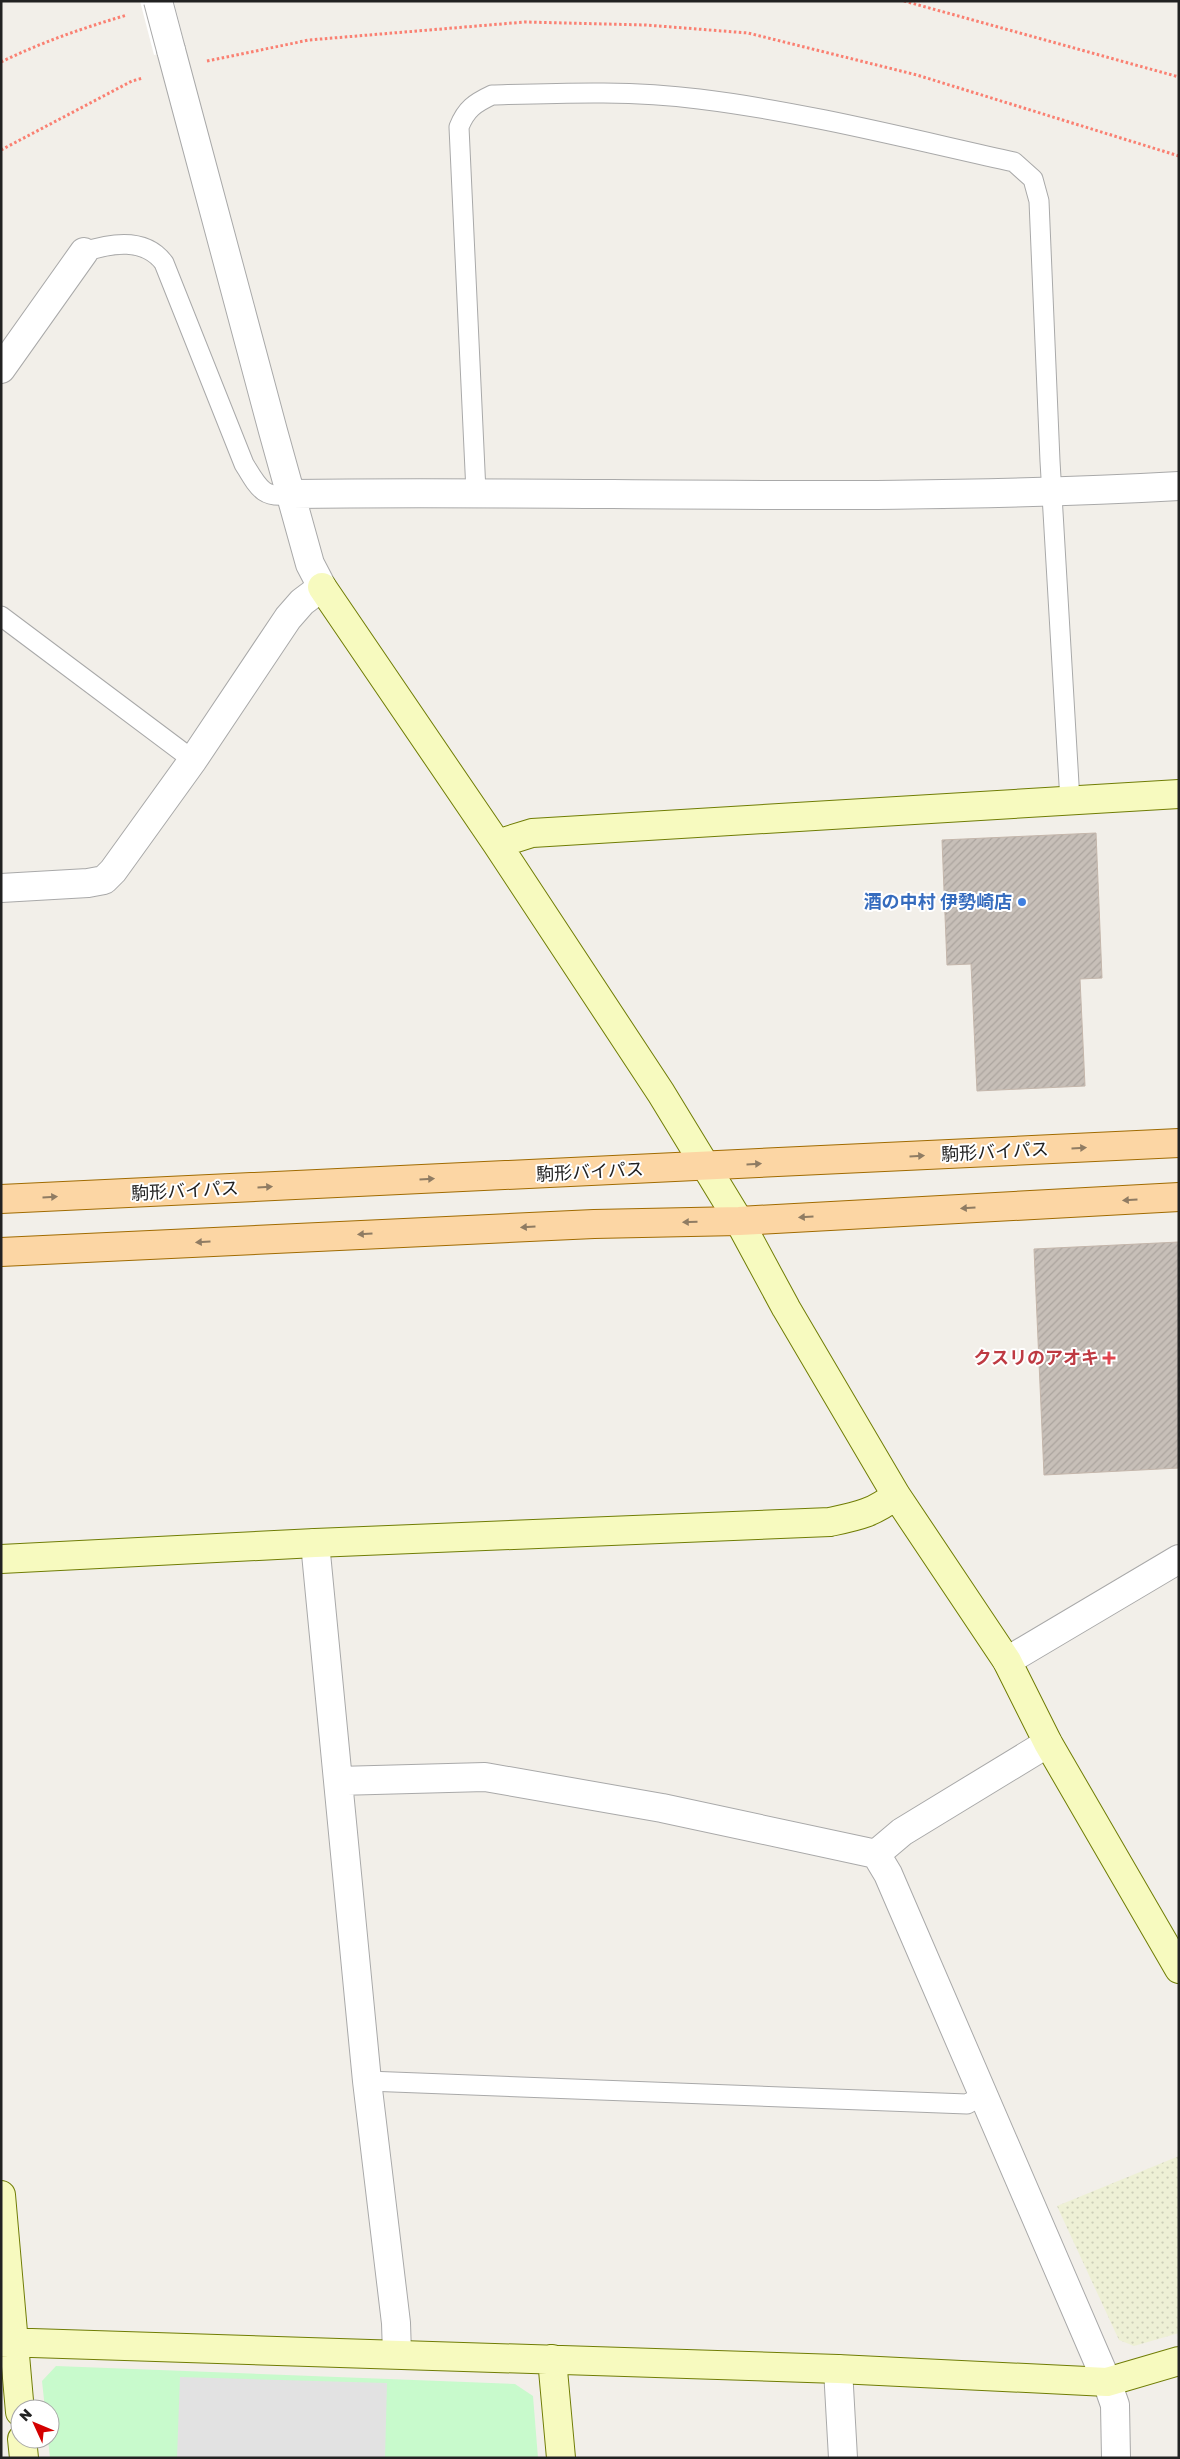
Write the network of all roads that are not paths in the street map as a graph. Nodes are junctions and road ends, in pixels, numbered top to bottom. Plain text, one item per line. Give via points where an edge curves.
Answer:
1 (158, 1) edge
2 (84, 252) joint
3 (1, 370) edge
4 (1179, 486) edge
5 (476, 492) junction
6 (1053, 493) junction
7 (292, 494) junction
8 (322, 587) junction
9 (1, 616) edge
10 (193, 760) junction
11 (1179, 794) edge
12 (1070, 801) junction
13 (497, 844) junction
14 (1, 888) edge
15 (1179, 1143) edge
16 (706, 1166) junction
17 (1179, 1197) edge
18 (1, 1199) edge
19 (739, 1221) junction
20 (1, 1252) edge
21 (896, 1495) junction
22 (315, 1543) junction
23 (1, 1559) edge
24 (1179, 1559) edge
25 (1007, 1661) junction
26 (1048, 1743) junction
27 (338, 1781) junction
28 (876, 1854) junction
29 (1179, 1969) edge
30 (367, 2080) junction
31 (984, 2095) junction
32 (1, 2195) edge
33 (8, 2342) edge
34 (397, 2354) junction
35 (552, 2359) junction
36 (1179, 2361) edge
37 (838, 2369) junction
38 (1107, 2382) junction
39 (18, 2399) edge
40 (561, 2458) edge
41 (843, 2458) edge
42 (1116, 2458) edge

1 - 7 street, bridge
2 - 3 street
2 - 7 lane via 121,244 144,246 156,252 164,263 244,464 256,484 268,495
4 - 6 street
5 - 6 street
5 - 6 lane via 459,127 465,112 492,95 603,92 698,99 772,110 1014,162 1033,178 1039,201
5 - 7 street
6 - 12 lane
7 - 8 street via 310,564
8 - 10 street via 288,618
8 - 13 street
9 - 10 lane
10 - 14 street via 104,880
11 - 12 street
12 - 13 street via 532,833
13 - 16 street
16 -> 15 main road, 駒形バイパス
18 -> 16 main road, 駒形バイパス
16 - 19 street
17 -> 19 main road
19 -> 20 main road via 594,1224
19 - 21 street
21 - 22 street via 879,1509 830,1522
21 - 25 street
22 - 23 street
22 - 27 street
24 - 25 street
25 - 26 street
26 - 28 street via 902,1832
26 - 29 street
27 - 28 street via 485,1777 662,1808
27 - 30 street
28 - 31 street via 888,1874
30 - 31 lane via 967,2104
30 - 34 street
31 - 38 street
32 - 33 street
33 - 34 street
33 - 39 street
34 - 35 street
35 - 37 street
35 - 40 street
36 - 38 street
37 - 38 street
37 - 41 street
38 - 42 street via 1115,2405

